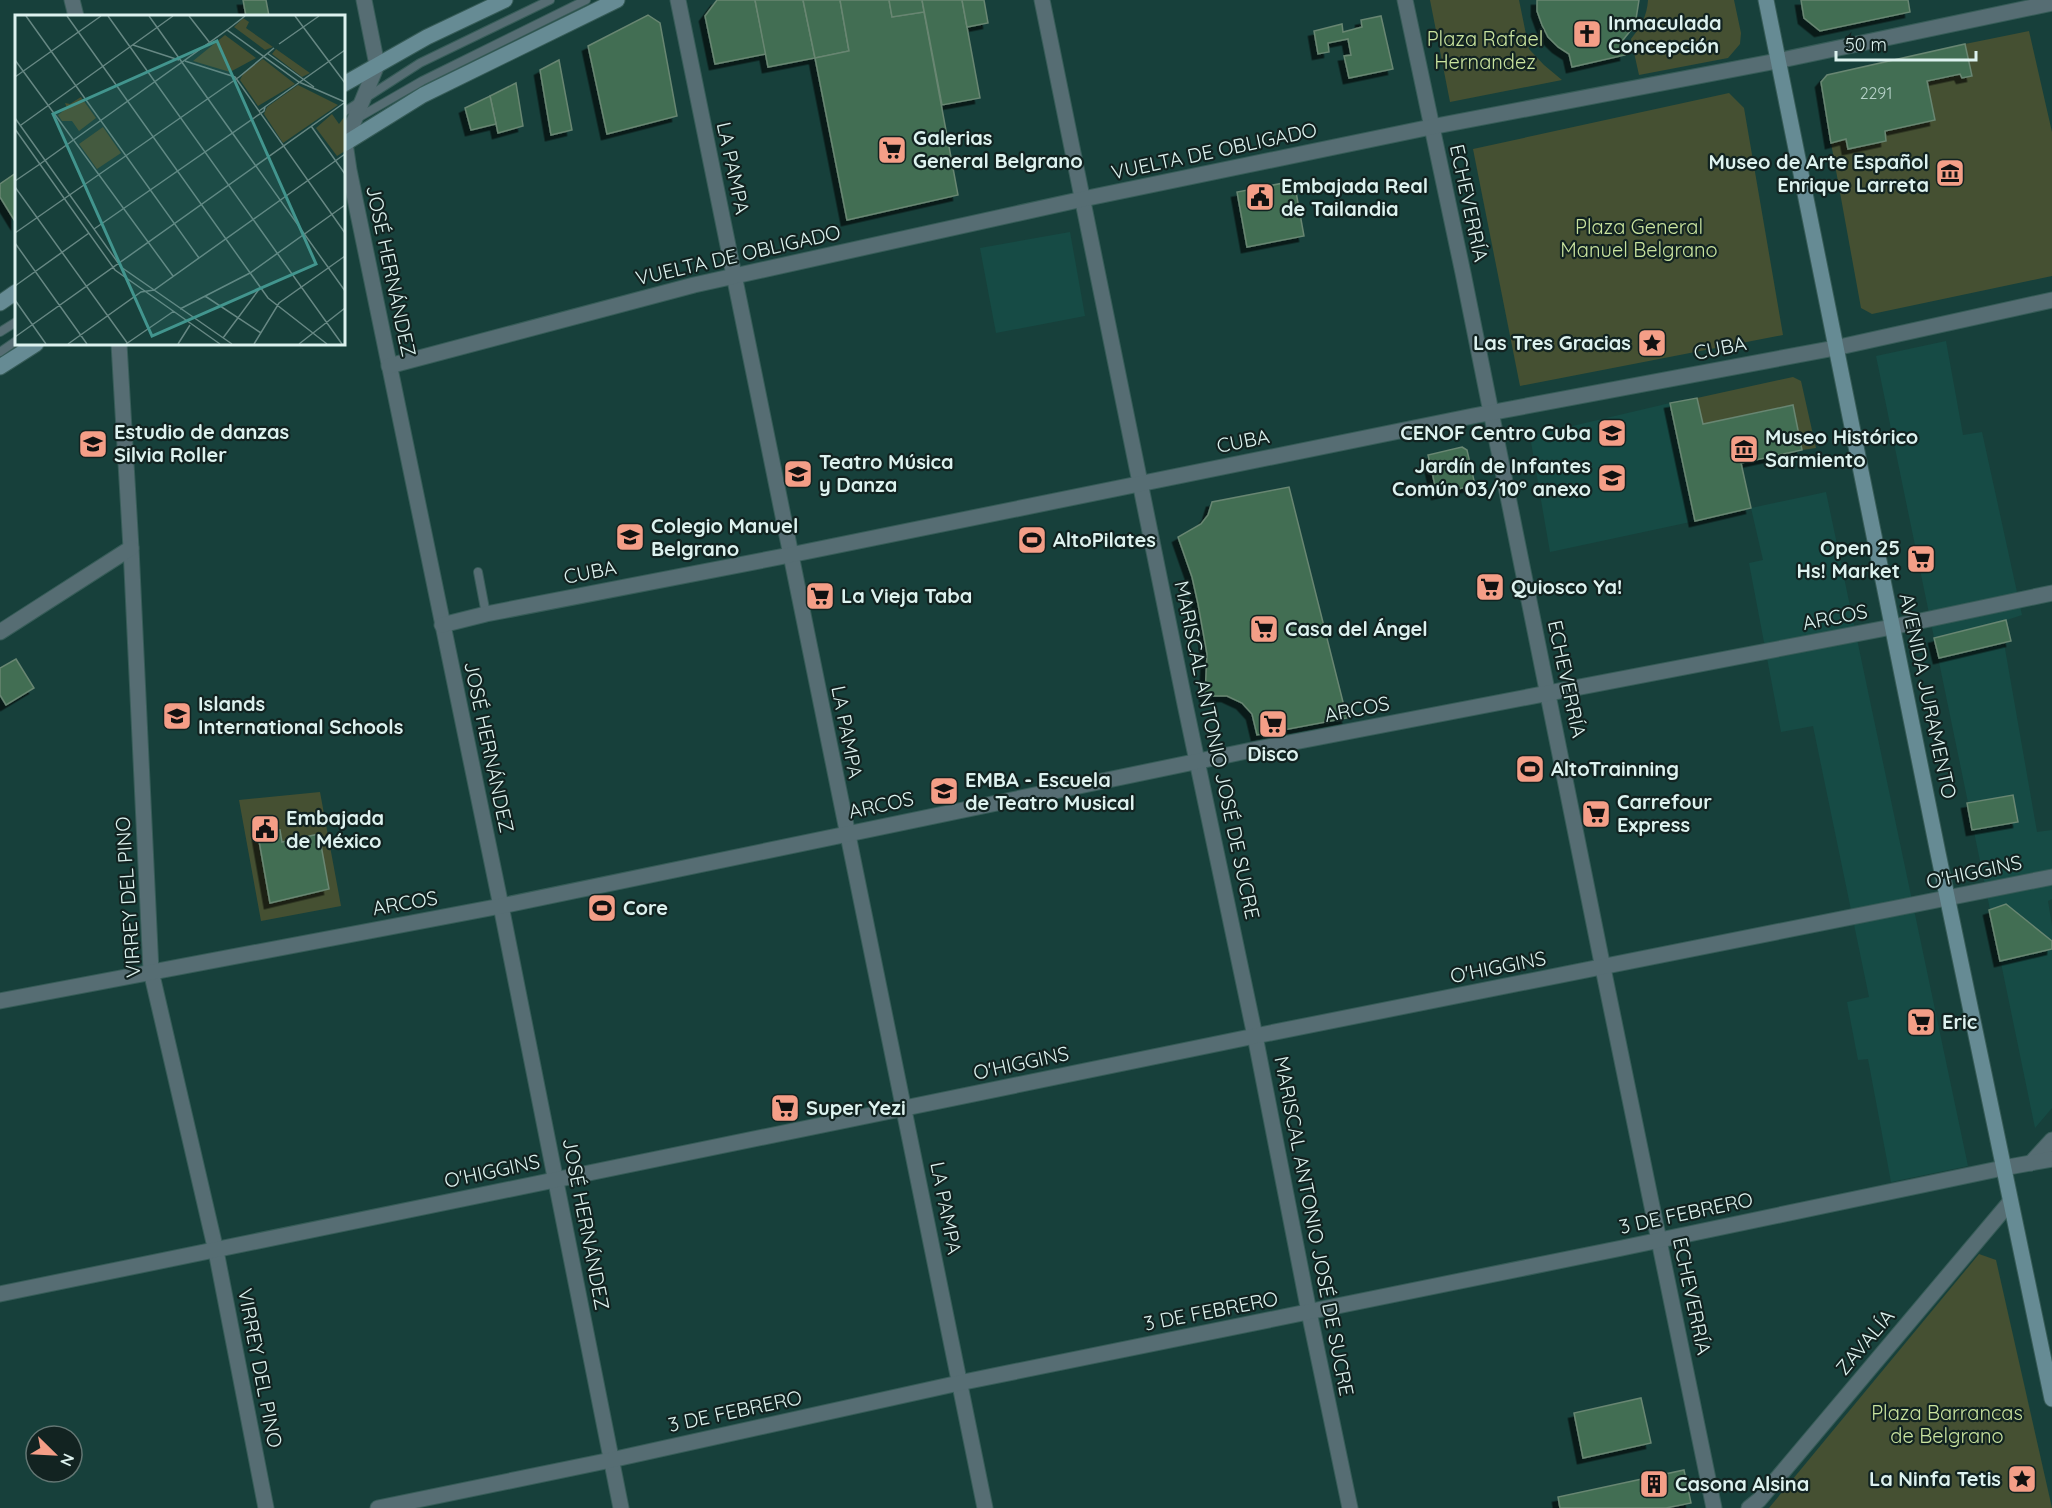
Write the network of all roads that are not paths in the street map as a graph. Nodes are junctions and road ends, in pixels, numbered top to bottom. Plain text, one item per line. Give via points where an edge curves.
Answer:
1 (72, 0) edge
2 (364, 0) edge
3 (505, 0) edge
4 (550, 0) edge
5 (586, 0) edge
6 (617, 0) edge
7 (678, 0) edge
8 (1042, 0) edge
9 (1405, 0) edge
10 (1766, 0) edge
11 (2052, 3) edge
12 (76, 15) edge
13 (1777, 61) junction
14 (377, 65) junction
15 (345, 83) edge
16 (362, 99) junction
17 (1431, 127) junction
18 (346, 129) edge
19 (1083, 199) junction
20 (734, 275) junction
21 (15, 293) edge
22 (2052, 300) edge
23 (0, 303) edge
24 (15, 323) edge
25 (0, 332) edge
26 (15, 342) edge
27 (34, 345) edge
28 (119, 345) edge
29 (1835, 348) junction
30 (0, 352) edge
31 (390, 366) junction
32 (0, 367) edge
33 (1490, 413) junction
34 (1141, 483) junction
35 (131, 548) junction
36 (790, 555) junction
37 (478, 572) dead end
38 (2052, 593) edge
39 (486, 614) junction
40 (442, 625) junction
41 (1892, 627) junction
42 (0, 632) edge
43 (1548, 693) junction
44 (1197, 762) junction
45 (848, 833) junction
46 (2052, 877) edge
47 (1948, 899) junction
48 (501, 906) junction
49 (1603, 968) junction
50 (151, 971) junction
51 (1, 998) edge
52 (1256, 1036) junction
53 (905, 1109) junction
54 (2052, 1140) edge
55 (2052, 1159) edge
56 (2031, 1163) junction
57 (2003, 1167) junction
58 (556, 1179) junction
59 (2010, 1202) junction
60 (1659, 1240) junction
61 (216, 1251) junction
62 (0, 1294) edge
63 (1309, 1312) junction
64 (959, 1383) junction
65 (2052, 1399) edge
66 (611, 1460) junction
67 (266, 1508) edge
68 (378, 1508) edge
69 (621, 1508) edge
70 (985, 1508) edge
71 (1350, 1508) edge
72 (1714, 1508) edge
73 (1749, 1508) edge

1 - 12 street
2 - 14 street
3 - 14 main road
4 - 16 lane via 420,63
5 - 18 lane via 422,81
6 - 18 main road
7 - 20 street, LA PAMPA
8 - 19 street, MARISCAL ANTONIO JOSÉ DE SUCRE
9 - 17 street, ECHEVERRÍA
10 - 13 main road, AVENIDA JURAMENTO
11 - 13 street, VUELTA DE OBLIGADO
13 - 17 street, VUELTA DE OBLIGADO
13 - 29 main road, AVENIDA JURAMENTO
14 - 15 main road
14 - 16 street
16 - 18 street
17 - 19 street, VUELTA DE OBLIGADO
17 - 33 street, ECHEVERRÍA
18 - 31 street, JOSÉ HERNÁNDEZ
19 - 20 street, VUELTA DE OBLIGADO
19 - 34 street, MARISCAL ANTONIO JOSÉ DE SUCRE
20 - 31 street, VUELTA DE OBLIGADO
20 - 36 street, LA PAMPA
21 - 23 main road
22 - 29 street, CUBA
24 - 25 lane
26 - 30 lane
27 - 32 main road
28 - 35 street, VIRREY DEL PINO
29 - 33 street, CUBA
29 - 41 main road, AVENIDA JURAMENTO
31 - 40 street, JOSÉ HERNÁNDEZ
33 - 34 street, CUBA
33 - 43 street, ECHEVERRÍA
34 - 36 street, CUBA
34 - 44 street, MARISCAL ANTONIO JOSÉ DE SUCRE
35 - 42 street
35 - 50 street, VIRREY DEL PINO
36 - 39 street, CUBA
36 - 45 street, LA PAMPA
37 - 39 lane
38 - 41 street, ARCOS
39 - 40 street, CUBA
40 - 48 street, JOSÉ HERNÁNDEZ
41 - 43 street, ARCOS
41 - 47 main road, AVENIDA JURAMENTO
43 - 44 street, ARCOS
43 - 49 street, ECHEVERRÍA
44 - 45 street, ARCOS
44 - 52 street, MARISCAL ANTONIO JOSÉ DE SUCRE
45 - 48 street, ARCOS
45 - 53 street, LA PAMPA
46 - 47 street, O'HIGGINS
47 - 49 street, O'HIGGINS
47 - 57 main road, AVENIDA JURAMENTO
48 - 50 street, ARCOS
48 - 58 street, JOSÉ HERNÁNDEZ
49 - 52 street, O'HIGGINS
49 - 60 street, ECHEVERRÍA
50 - 51 street, ARCOS
50 - 61 street, VIRREY DEL PINO
52 - 53 street, O'HIGGINS
52 - 63 street, MARISCAL ANTONIO JOSÉ DE SUCRE
53 - 58 street, O'HIGGINS
53 - 64 street, LA PAMPA
54 - 56 street
55 - 56 street, 3 DE FEBRERO
56 - 57 street, 3 DE FEBRERO
57 - 59 main road, AVENIDA JURAMENTO
57 - 60 street, 3 DE FEBRERO
58 - 61 street, O'HIGGINS
58 - 66 street, JOSÉ HERNÁNDEZ
59 - 65 main road, AVENIDA JURAMENTO
59 - 73 street, ZAVALÍA
60 - 63 street, 3 DE FEBRERO
60 - 72 street, ECHEVERRÍA
61 - 62 street, O'HIGGINS
61 - 67 street, VIRREY DEL PINO
63 - 64 street, 3 DE FEBRERO
63 - 71 street, MARISCAL ANTONIO JOSÉ DE SUCRE
64 - 66 street, 3 DE FEBRERO
64 - 70 street, LA PAMPA
66 - 68 street, 3 DE FEBRERO
66 - 69 street, JOSÉ HERNÁNDEZ

